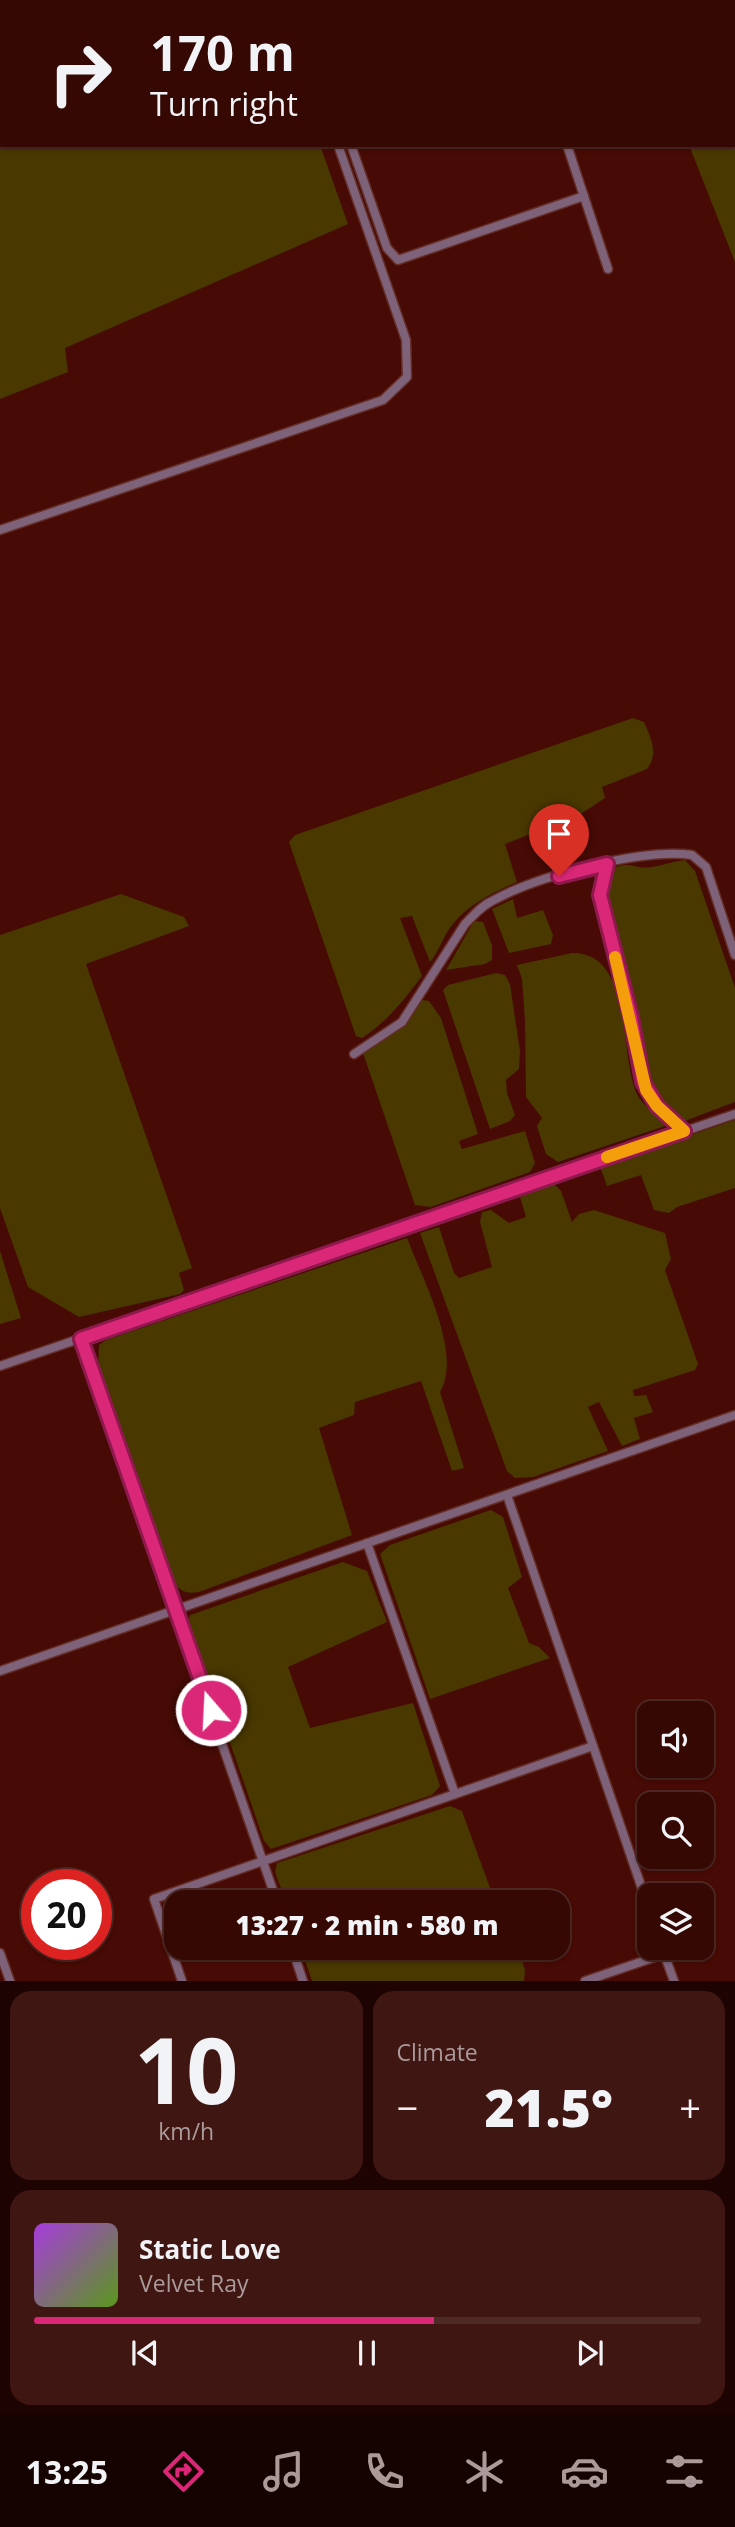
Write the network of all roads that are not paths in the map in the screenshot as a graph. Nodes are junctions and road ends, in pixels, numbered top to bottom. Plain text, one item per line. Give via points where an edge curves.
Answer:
1 (339, 147) edge
2 (352, 147) edge
3 (568, 147) edge
4 (584, 196) junction
5 (608, 269) dead end
6 (0, 530) edge
7 (607, 864) junction
8 (735, 955) edge
9 (354, 1054) dead end
10 (735, 1114) edge
11 (684, 1131) junction
12 (81, 1339) junction
13 (0, 1366) edge
14 (735, 1415) edge
15 (507, 1495) junction
16 (367, 1543) junction
17 (177, 1609) junction
18 (0, 1671) edge
19 (593, 1746) junction
20 (455, 1794) junction
21 (263, 1861) junction
22 (640, 1883) edge
23 (273, 1890) edge
24 (0, 1953) edge
25 (296, 1960) edge
26 (640, 1960) edge
27 (666, 1960) edge
28 (9, 1981) edge
29 (182, 1981) edge
30 (303, 1981) edge
31 (585, 1981) edge
32 (674, 1981) edge

1 - 6 lane via 406,340 407,377 383,400
2 - 4 lane via 387,248 398,260
3 - 4 lane
4 - 5 lane
7 - 8 lane via 661,854 700,859
7 - 9 lane via 492,900 465,924 402,1022
7 - 11 lane via 600,895 643,1082 657,1106
10 - 11 lane
11 - 12 lane
12 - 13 lane
12 - 17 lane
14 - 15 lane
15 - 16 lane
15 - 19 lane
16 - 17 lane
16 - 20 lane
17 - 18 lane
17 - 21 lane
19 - 20 lane
19 - 22 lane
20 - 21 lane
21 - 23 lane
21 - 29 lane via 154,1899
24 - 28 lane
25 - 30 lane
26 - 31 lane
27 - 32 lane

